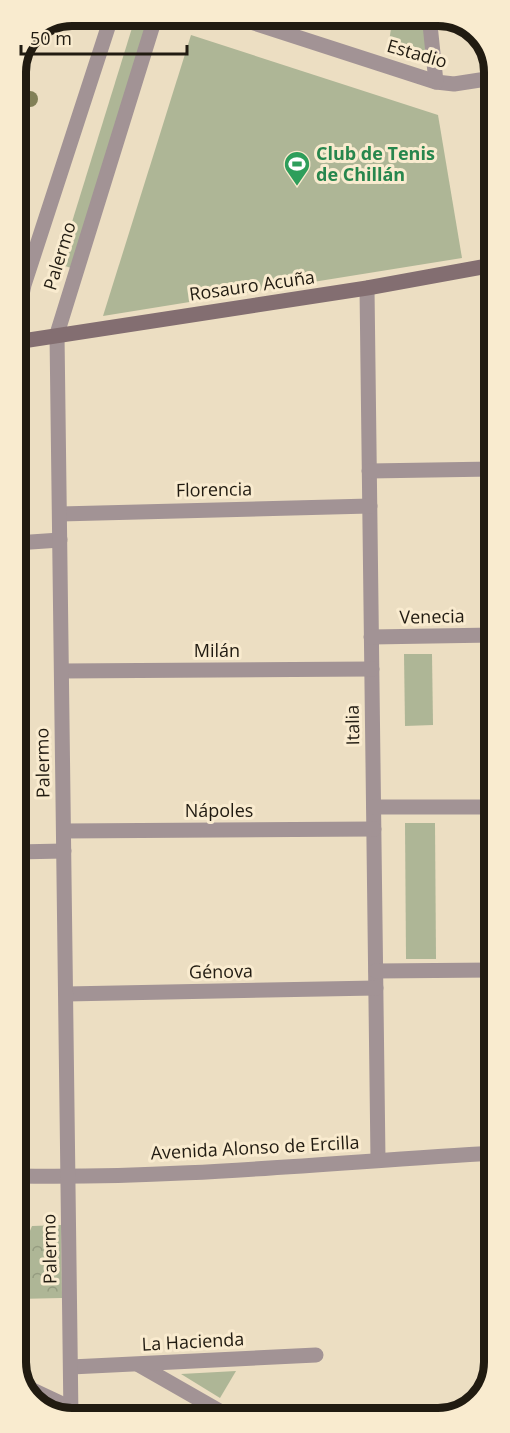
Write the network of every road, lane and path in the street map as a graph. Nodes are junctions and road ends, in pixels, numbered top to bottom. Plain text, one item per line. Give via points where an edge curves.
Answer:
1 (108, 26) edge
2 (153, 26) edge
3 (263, 26) edge
4 (430, 26) edge
5 (484, 79) edge
6 (436, 82) junction
7 (484, 267) edge
8 (26, 279) edge
9 (367, 288) junction
10 (57, 334) junction
11 (26, 340) edge
12 (484, 470) edge
13 (369, 471) junction
14 (370, 506) junction
15 (60, 514) junction
16 (60, 540) junction
17 (26, 542) edge
18 (484, 635) edge
19 (371, 637) junction
20 (372, 669) junction
21 (62, 671) junction
22 (374, 807) junction
23 (484, 807) edge
24 (374, 829) junction
25 (64, 831) junction
26 (64, 851) junction
27 (26, 852) edge
28 (484, 970) edge
29 (376, 971) junction
30 (376, 988) junction
31 (66, 994) junction
32 (484, 1155) edge
33 (378, 1160) junction
34 (26, 1176) edge
35 (69, 1177) junction
36 (316, 1355) dead end
37 (139, 1365) junction
38 (71, 1367) junction
39 (41, 1396) edge
40 (58, 1405) edge
41 (71, 1407) edge
42 (213, 1407) edge

1 - 8 street, Palermo
2 - 10 street, Palermo
3 - 6 street, Estadio
4 - 6 street
5 - 6 street, Estadio
7 - 9 main road, Rosauro Acuña
9 - 10 main road, Rosauro Acuña
9 - 13 street, Italia
10 - 11 main road, Rosauro Acuña
10 - 15 street, Palermo
12 - 13 street
13 - 14 street, Italia
14 - 15 street, Florencia
14 - 19 street, Italia
15 - 16 street, Palermo
16 - 17 street
16 - 21 street, Palermo
18 - 19 street, Venecia
19 - 20 street, Italia
20 - 21 street, Milán
20 - 22 street, Italia
21 - 25 street, Palermo
22 - 23 street
22 - 24 street, Italia
24 - 25 street, Nápoles
24 - 29 street, Italia
25 - 26 street, Palermo
26 - 27 street
26 - 31 street, Palermo
28 - 29 street
29 - 30 street, Italia
30 - 31 street, Génova
30 - 33 street, Italia
31 - 35 street, Palermo
32 - 33 street, Avenida Alonso de Ercilla
33 - 35 street, Avenida Alonso de Ercilla
34 - 35 street, Avenida Alonso de Ercilla
35 - 38 street, Palermo
36 - 37 street, La Hacienda
37 - 38 street, La Hacienda
37 - 42 street
38 - 41 street, Palermo
39 - 40 street

